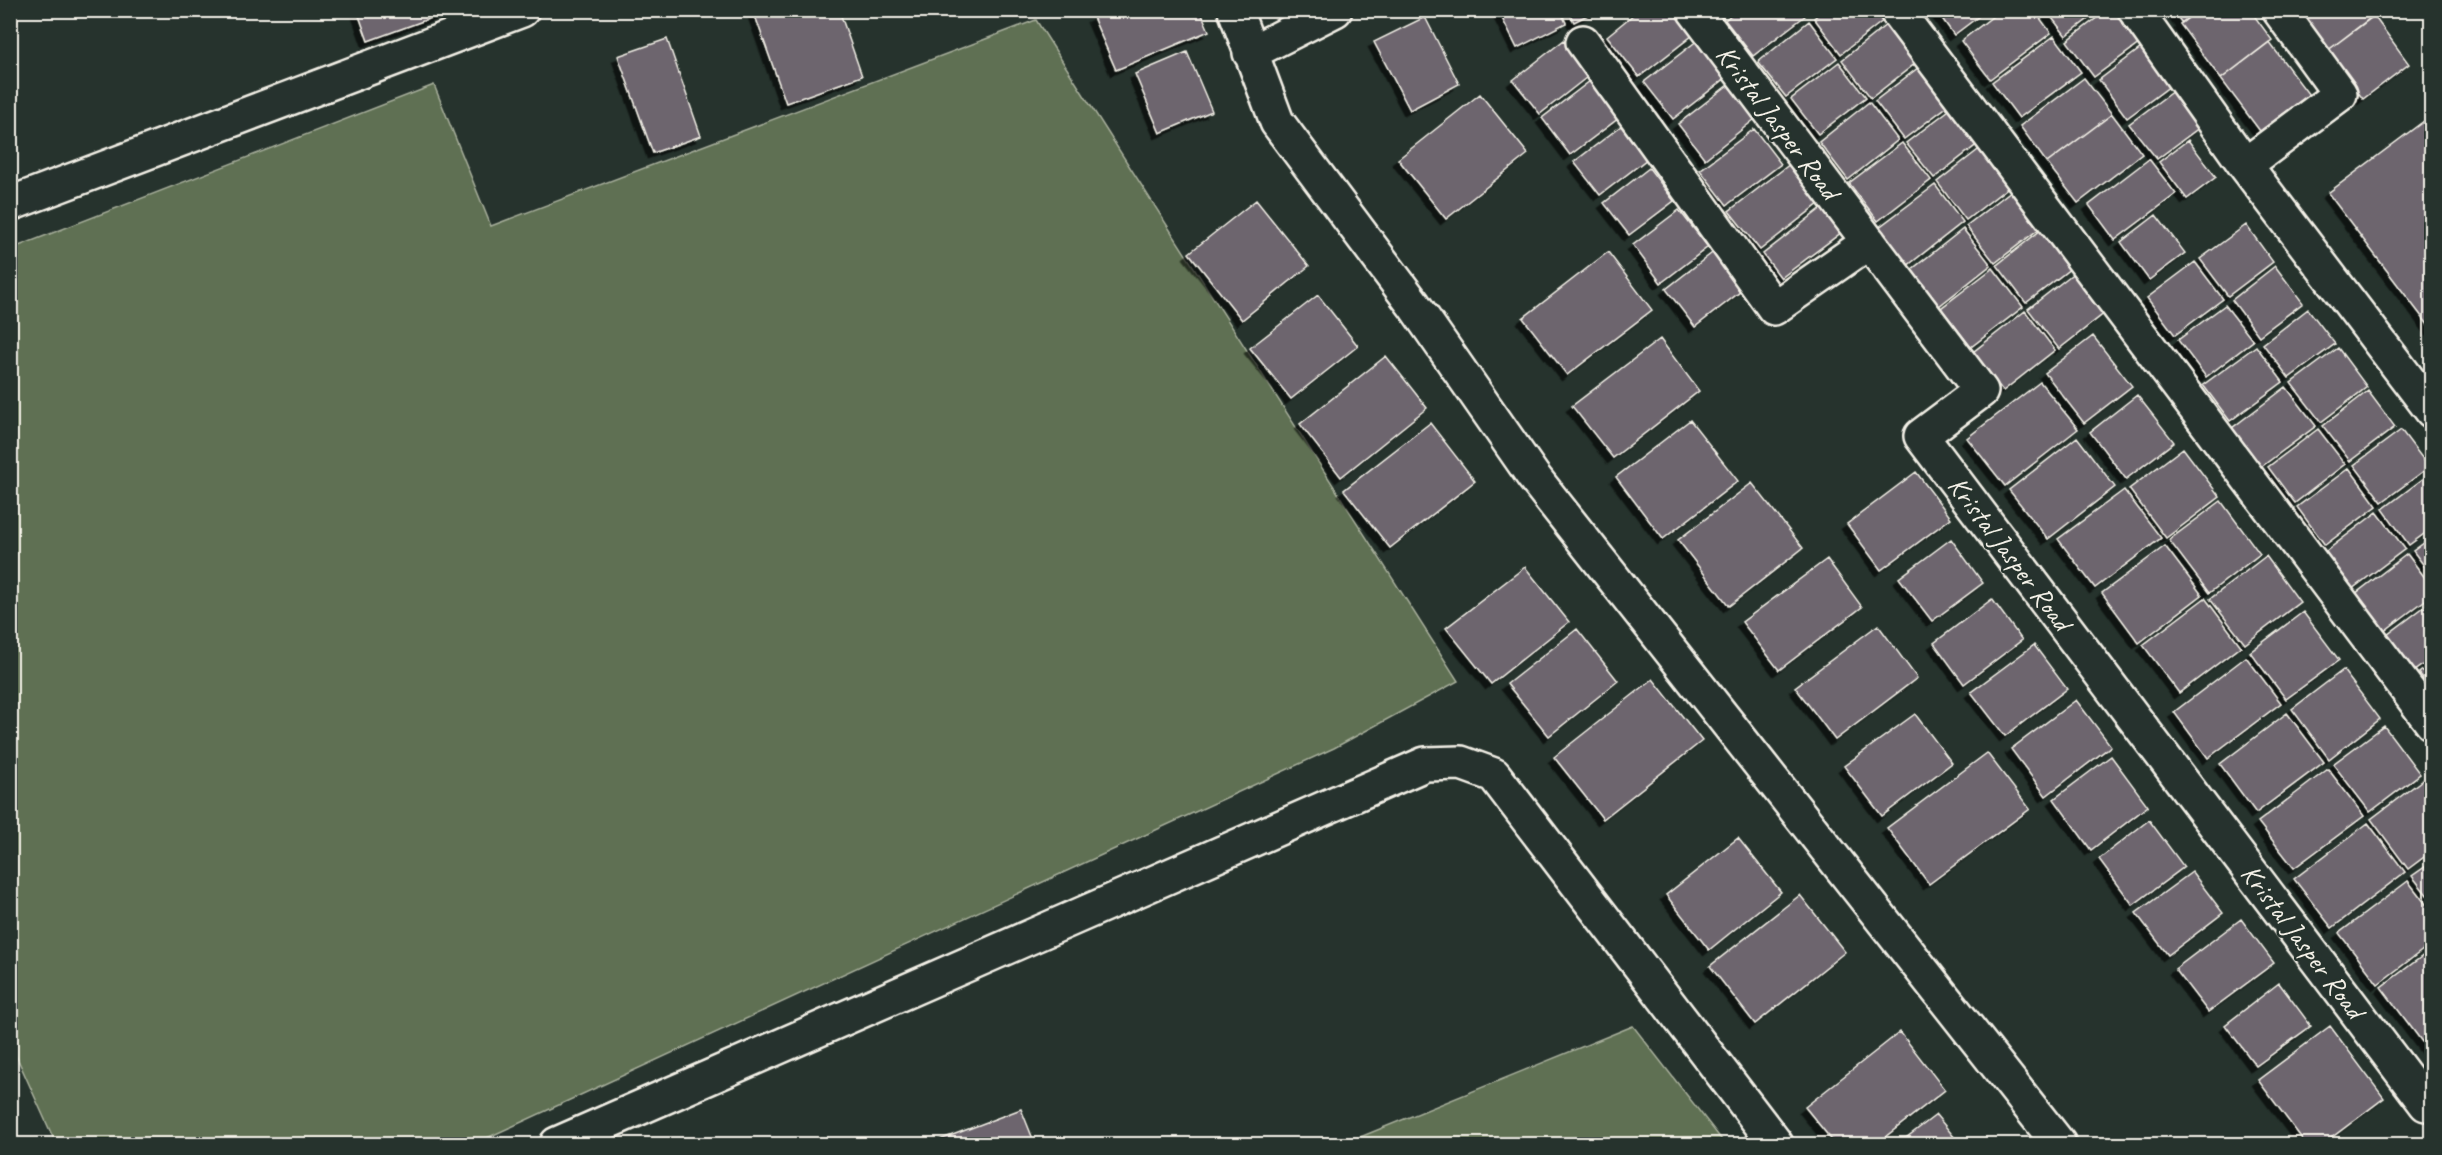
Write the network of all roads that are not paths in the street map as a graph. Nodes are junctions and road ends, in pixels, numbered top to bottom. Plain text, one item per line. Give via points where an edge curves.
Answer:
1 (522, 10) edge
2 (1235, 10) edge
3 (1335, 10) edge
4 (1694, 10) edge
5 (1896, 10) edge
6 (2135, 10) edge
7 (2279, 10) edge
8 (1583, 42) dead end
9 (1250, 53) junction
10 (2245, 165) junction
11 (10, 204) edge
12 (1869, 242) junction
13 (2432, 411) edge
14 (2432, 723) edge
15 (2432, 1100) edge
16 (557, 1144) edge
17 (1776, 1144) edge
18 (2060, 1144) edge

1 - 11 street
2 - 9 street
3 - 9 street
4 - 12 street, Kristal Jasper Road
5 - 14 street
6 - 10 street
7 - 10 street via 2340,94
8 - 12 street via 1774,308
9 - 18 street via 1277,122 1414,305 1533,476
10 - 13 street
12 - 15 street, Kristal Jasper Road via 1981,391 1921,436 2426,1104
16 - 17 street via 1425,764 1461,763 1494,775

